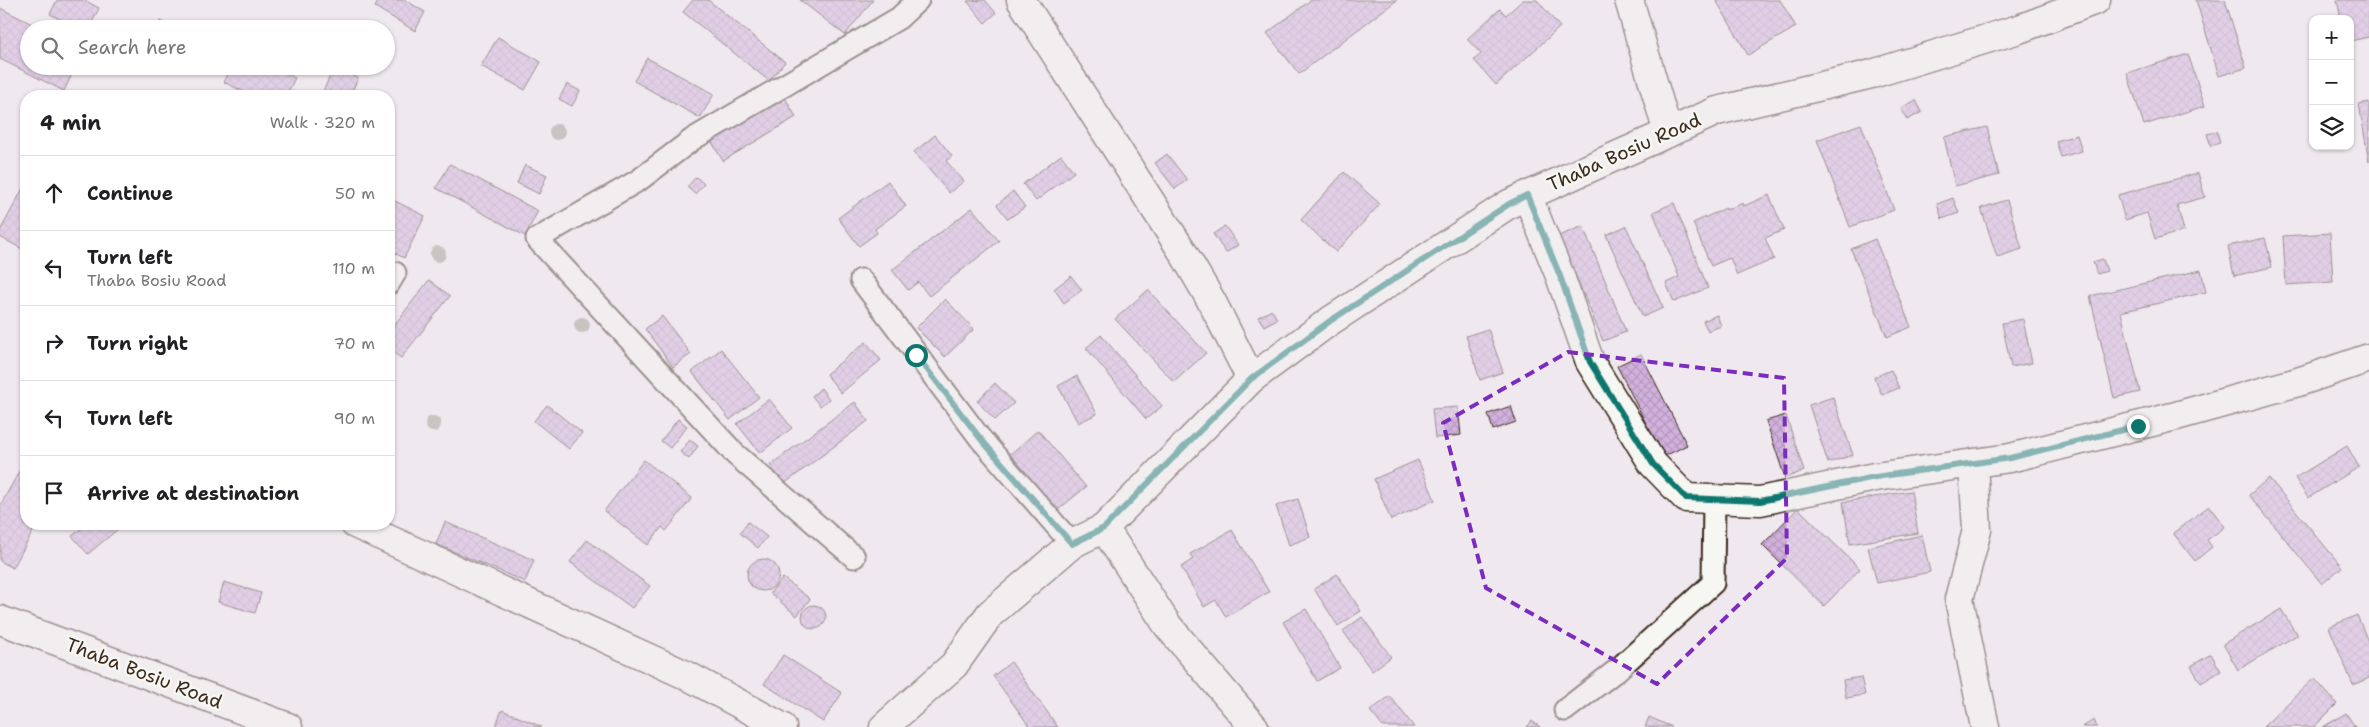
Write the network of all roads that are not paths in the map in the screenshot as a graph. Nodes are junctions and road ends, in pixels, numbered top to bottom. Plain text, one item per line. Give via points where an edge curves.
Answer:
1 (918, 0) edge
2 (1021, 0) edge
3 (1629, 0) edge
4 (2096, 0) edge
5 (1668, 133) junction
6 (1527, 195) junction
7 (861, 280) dead end
8 (2369, 358) edge
9 (1251, 379) junction
10 (1973, 463) junction
11 (1714, 499) junction
12 (1104, 528) junction
13 (368, 530) edge
14 (1072, 544) junction
15 (854, 557) dead end
16 (0, 620) edge
17 (1565, 710) dead end
18 (886, 726) edge
19 (288, 727) edge
20 (782, 727) edge
21 (1254, 727) edge
22 (1985, 727) edge

1 - 15 lane via 899,18 693,139 639,180 537,239 735,454
2 - 9 street via 1181,249
3 - 5 street
4 - 5 street, Thaba Bosiu Road via 2019,29 1872,74 1718,111
5 - 6 street, Thaba Bosiu Road
6 - 9 street, Thaba Bosiu Road via 1330,321
6 - 11 street via 1590,362 1653,464 1686,498
7 - 14 lane via 980,438
8 - 10 street via 2298,382 2176,416 2010,458
9 - 12 street, Thaba Bosiu Road
10 - 11 street via 1875,477 1760,501
10 - 22 street via 1977,530 1959,599
11 - 17 lane via 1713,583 1617,670
12 - 14 street, Thaba Bosiu Road
12 - 21 street via 1168,626
13 - 20 street via 688,676
14 - 18 street, Thaba Bosiu Road via 990,614 954,665
16 - 19 street, Thaba Bosiu Road

